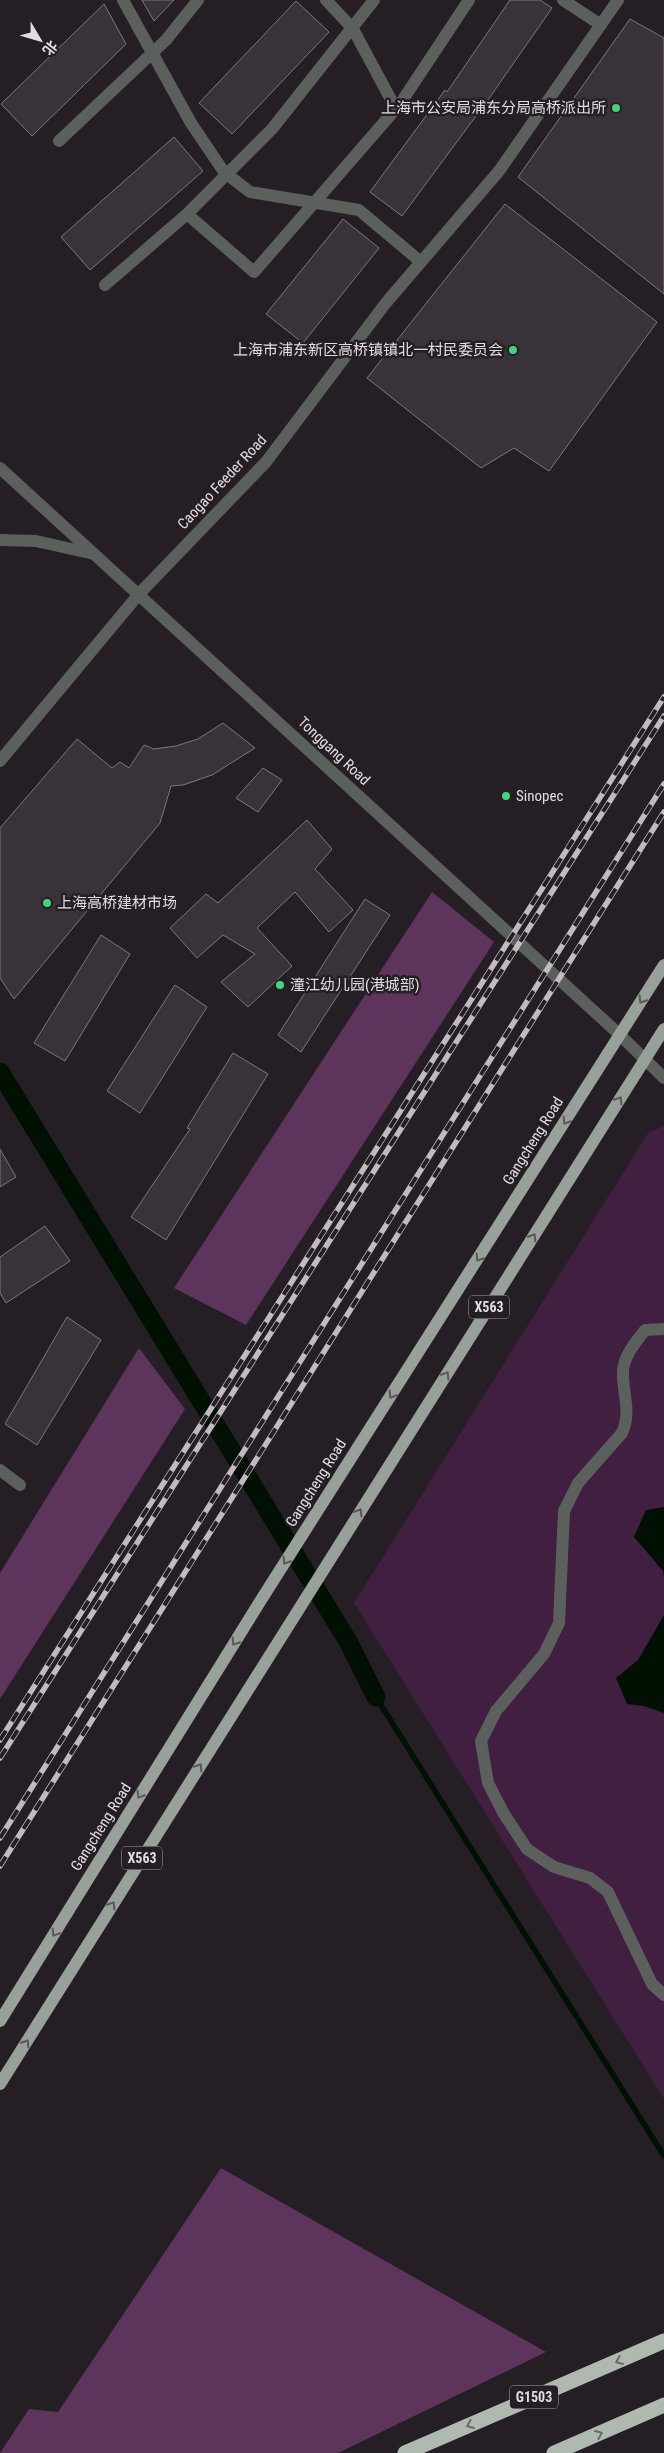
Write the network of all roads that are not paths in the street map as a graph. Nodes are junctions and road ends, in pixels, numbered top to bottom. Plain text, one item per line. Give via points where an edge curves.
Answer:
1 (123, 0) edge
2 (198, 0) edge
3 (326, 0) edge
4 (374, 0) edge
5 (470, 0) edge
6 (563, 0) edge
7 (618, 0) edge
8 (601, 25) junction
9 (353, 29) junction
10 (153, 52) junction
11 (396, 109) junction
12 (59, 140) dead end
13 (227, 174) junction
14 (316, 204) junction
15 (187, 214) junction
16 (421, 262) junction
17 (105, 284) dead end
18 (0, 468) edge
19 (0, 540) edge
20 (97, 555) junction
21 (139, 594) junction
22 (0, 761) edge
23 (664, 965) edge
24 (664, 1029) edge
25 (620, 1035) junction
26 (644, 1061) junction
27 (664, 1078) edge
28 (664, 1329) edge
29 (0, 1470) edge
30 (20, 1485) dead end
31 (664, 1994) edge
32 (0, 2021) edge
33 (0, 2084) edge
34 (664, 2341) edge
35 (664, 2405) edge
36 (405, 2453) edge
37 (554, 2453) edge

1 - 10 street
2 - 10 street
3 - 9 street
4 - 9 street
5 - 11 street
6 - 8 street
7 - 8 street, Caogao Feeder Road
8 - 16 street, Caogao Feeder Road via 500,171
9 - 11 street
9 - 13 street via 272,129
10 - 12 street
10 - 13 street via 191,123
11 - 14 street
13 - 14 street via 250,192
13 - 15 street
14 - 15 street via 254,272
14 - 16 street via 360,210
15 - 17 street
16 - 21 street, Caogao Feeder Road via 385,304 266,462
18 - 20 street, Tonggang Road
19 - 20 street via 36,541
20 - 21 street, Tonggang Road
21 - 22 street, Caogao Feeder Road
21 - 25 street, Tonggang Road
23 -> 25 main road, Gangcheng Road / X563
24 - 26 main road, X563
25 - 26 street, Tonggang Road
25 -> 32 main road, Gangcheng Road / X563 via 260,1600
26 - 27 street, Tonggang Road
33 -> 26 main road, X563
28 - 31 street via 645,1330 631,1348 623,1370 628,1407 626,1424 622,1433 578,1483 564,1512 558,1623 544,1654 496,1711 482,1741 488,1783 527,1849 554,1867 590,1878 608,1892 652,1984
29 - 30 street
34 -> 36 highway, G1503
37 -> 35 highway

